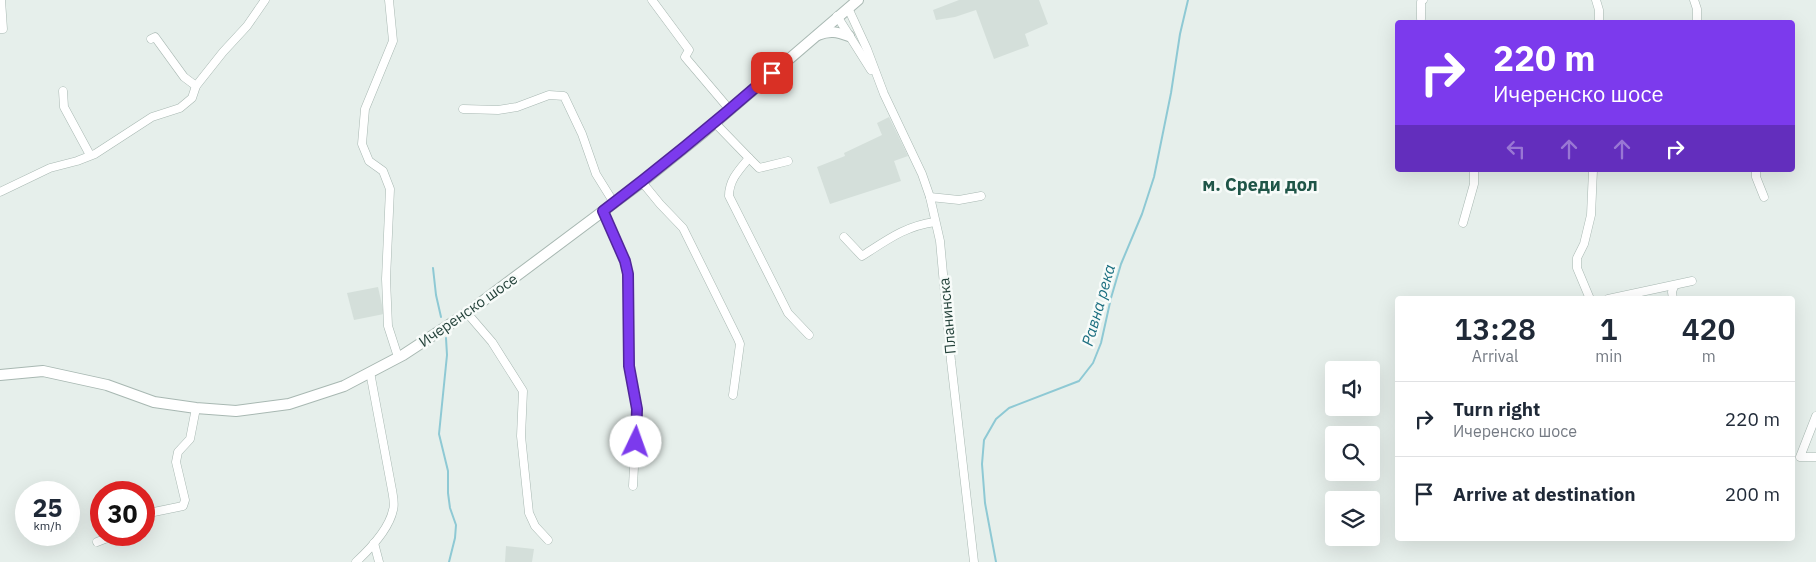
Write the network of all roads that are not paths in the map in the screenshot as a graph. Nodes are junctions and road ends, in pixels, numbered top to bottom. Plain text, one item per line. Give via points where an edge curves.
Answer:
1 (1, 0) edge
2 (265, 0) edge
3 (389, 0) edge
4 (652, 0) edge
5 (858, 0) edge
6 (1423, 0) edge
7 (1606, 0) edge
8 (1694, 0) edge
9 (1597, 1) edge
10 (848, 8) junction
11 (837, 16) junction
12 (1421, 19) dead end
13 (1599, 20) edge
14 (1697, 20) edge
15 (0, 29) edge
16 (814, 36) junction
17 (849, 36) junction
18 (151, 39) dead end
19 (878, 80) junction
20 (196, 86) junction
21 (63, 91) dead end
22 (463, 109) dead end
23 (730, 110) junction
24 (715, 123) junction
25 (90, 156) junction
26 (749, 158) junction
27 (788, 161) dead end
28 (1474, 172) edge
29 (1593, 172) edge
30 (1756, 172) edge
31 (642, 182) junction
32 (0, 192) edge
33 (981, 196) dead end
34 (930, 197) junction
35 (1764, 197) dead end
36 (614, 203) junction
37 (603, 211) junction
38 (935, 222) junction
39 (1463, 223) dead end
40 (844, 237) dead end
41 (1692, 281) dead end
42 (1674, 286) junction
43 (1589, 296) edge
44 (1623, 296) edge
45 (1673, 296) edge
46 (467, 314) junction
47 (809, 335) dead end
48 (398, 358) junction
49 (370, 372) junction
50 (0, 375) edge
51 (733, 394) dead end
52 (196, 408) junction
53 (1816, 416) edge
54 (1816, 456) edge
55 (633, 486) dead end
56 (155, 512) edge
57 (548, 540) dead end
58 (374, 543) junction
59 (973, 561) edge
60 (356, 562) edge
61 (378, 562) edge

1 - 15 street via 3,29
2 - 20 street
3 - 48 street via 393,41 365,109 362,144 369,161 383,171 390,189 386,279 388,326
4 - 23 street via 689,50 685,57
5 - 10 street, Ичеренско шосе
6 - 12 street
7 - 9 street
8 - 14 street
9 - 13 street
10 - 11 street, Ичеренско шосе
10 - 19 street
11 - 16 street, Ичеренско шосе
11 - 17 street
16 - 17 street via 826,32
16 - 23 street, Ичеренско шосе
17 - 19 street
18 - 20 street via 155,37 184,77
19 - 34 street, Планинска
20 - 25 street via 192,98 180,108 152,118
21 - 25 street via 64,107
22 - 36 street via 498,110 518,107 549,95 564,96 596,174
23 - 24 street, Ичеренско шосе
24 - 26 street
24 - 31 street, Ичеренско шосе
25 - 32 street via 50,168
26 - 27 street via 759,168
26 - 47 street via 734,176 729,196 788,313
28 - 39 street via 1474,184
29 - 43 street via 1591,215 1577,268
30 - 35 street
31 - 36 street, Ичеренско шосе
31 - 51 street via 683,228 738,339
33 - 34 street via 959,200
34 - 38 street, Планинска
36 - 37 street, Ичеренско шосе
37 - 46 street, Ичеренско шосе
37 - 55 street via 628,274 629,366 637,409
38 - 40 street via 918,224 894,234 862,256
38 - 59 street, Планинска via 940,241
41 - 42 street
42 - 44 street
42 - 45 street
46 - 48 street, Ичеренско шосе
46 - 57 street via 492,342 523,391 521,436 529,513 535,526
48 - 49 street, Ичеренско шосе
49 - 52 street, Ичеренско шосе via 344,386 289,404 236,411
49 - 58 street via 394,508
50 - 52 street, Ичеренско шосе via 43,371 107,385 154,402
52 - 56 street via 190,439 178,452 176,462 185,500 183,506
53 - 54 street via 1800,457
58 - 60 street
58 - 61 street

